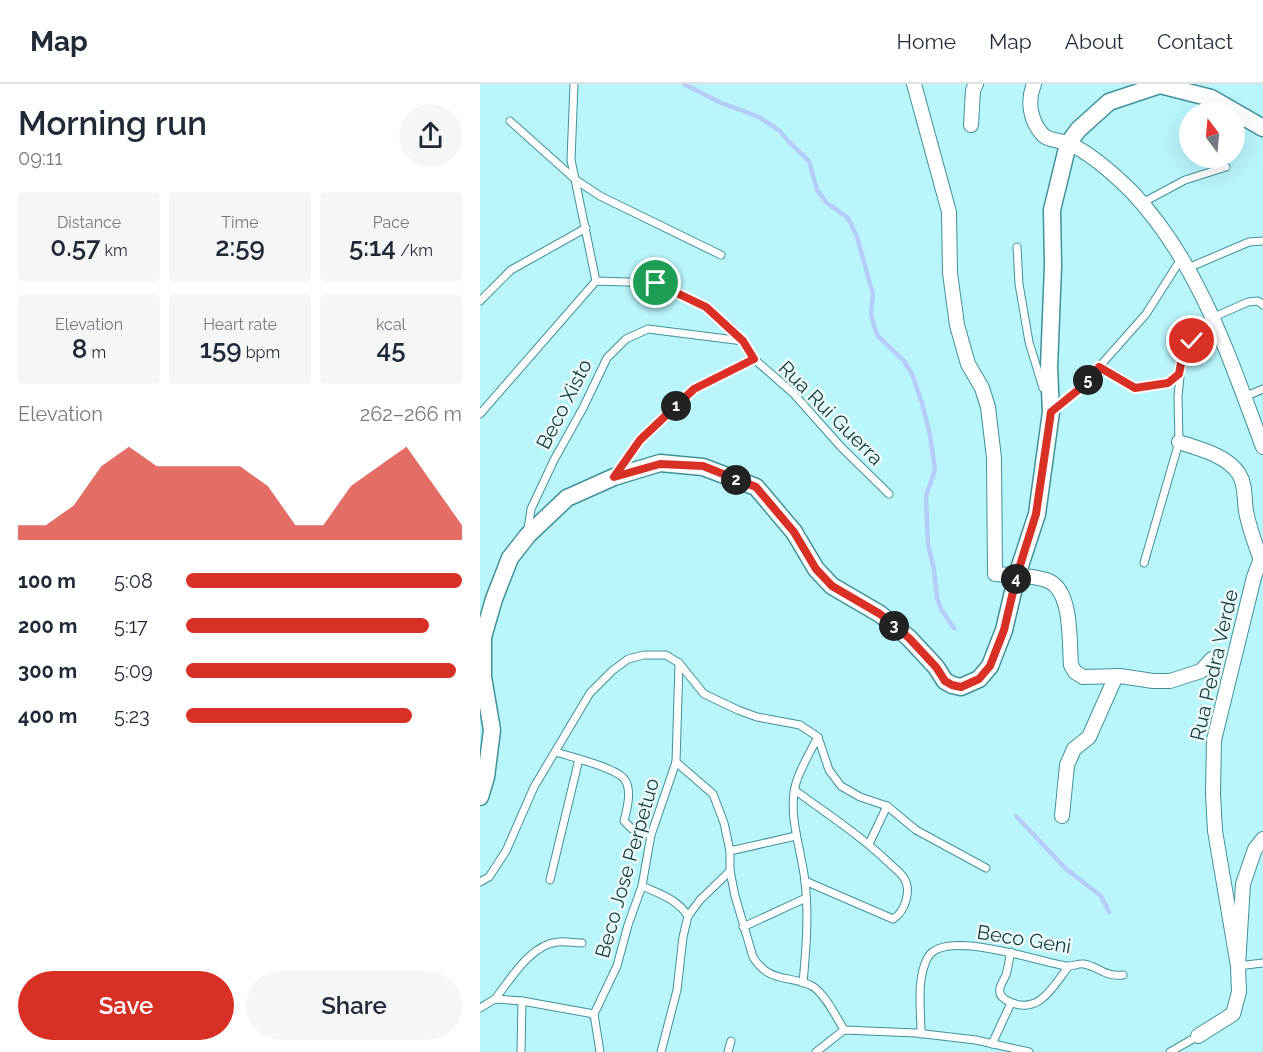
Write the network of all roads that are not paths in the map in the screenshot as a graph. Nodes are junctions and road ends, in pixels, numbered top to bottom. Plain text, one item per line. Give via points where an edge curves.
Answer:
1 (574, 84) edge
2 (914, 84) edge
3 (976, 84) edge
4 (1034, 84) edge
5 (510, 121) dead end
6 (971, 125) dead end
7 (1263, 128) edge
8 (1068, 144) junction
9 (1223, 168) edge
10 (576, 180) junction
11 (1142, 203) junction
12 (586, 228) junction
13 (1263, 241) edge
14 (1017, 247) dead end
15 (721, 255) dead end
16 (1185, 262) junction
17 (596, 281) junction
18 (480, 301) edge
19 (1263, 305) edge
20 (1214, 317) junction
21 (743, 341) junction
22 (754, 359) junction
23 (1099, 367) junction
24 (1179, 374) junction
25 (1263, 389) edge
26 (1244, 397) junction
27 (1051, 412) junction
28 (480, 414) edge
29 (1179, 442) junction
30 (1263, 447) edge
31 (614, 477) junction
32 (889, 494) dead end
33 (528, 535) junction
34 (1262, 556) edge
35 (1144, 563) dead end
36 (1017, 575) junction
37 (482, 632) edge
38 (1212, 659) dead end
39 (679, 663) junction
40 (1116, 676) junction
41 (818, 737) junction
42 (556, 752) junction
43 (579, 759) junction
44 (676, 762) junction
45 (796, 791) junction
46 (480, 796) edge
47 (887, 806) junction
48 (1062, 816) dead end
49 (651, 835) junction
50 (796, 836) junction
51 (1263, 838) edge
52 (869, 844) junction
53 (730, 850) junction
54 (986, 868) dead end
55 (730, 871) junction
56 (550, 880) dead end
57 (805, 881) junction
58 (480, 882) edge
59 (642, 886) junction
60 (806, 898) junction
61 (688, 916) junction
62 (743, 927) junction
63 (582, 943) dead end
64 (1011, 952) junction
65 (1263, 963) edge
66 (1069, 966) junction
67 (1238, 966) junction
68 (1123, 975) dead end
69 (802, 983) junction
70 (495, 999) junction
71 (522, 1002) junction
72 (1011, 1003) junction
73 (480, 1008) edge
74 (594, 1014) junction
75 (844, 1030) junction
76 (921, 1034) junction
77 (1198, 1036) joint
78 (730, 1041) dead end
79 (992, 1044) junction
80 (521, 1052) edge
81 (600, 1052) edge
82 (661, 1052) edge
83 (728, 1052) edge
84 (816, 1052) edge
85 (1029, 1052) edge
86 (1170, 1052) edge

1 - 10 lane via 572,160
2 - 36 street via 949,212 950,273 957,325 968,364 988,407 994,458 995,574
3 - 6 street
4 - 8 street via 1029,95 1035,123 1044,137
5 - 10 lane
7 - 8 street via 1211,98 1160,85 1109,102 1077,130
8 - 11 street via 1114,174
8 - 27 street via 1052,210 1048,367
9 - 11 lane via 1185,180
10 - 12 lane
10 - 15 lane via 600,196
11 - 16 street
12 - 17 lane
12 - 18 lane via 511,270
13 - 16 lane
14 - 27 lane via 1029,342
16 - 20 street
16 - 23 lane
17 - 21 lane via 656,283 706,307
17 - 28 lane
19 - 20 lane via 1248,302
20 - 24 lane via 1192,341 1182,358
20 - 26 street
21 - 22 lane
21 - 33 lane, Beco Xisto via 648,329 627,339 607,358 554,460 531,509
22 - 31 lane, Rua Rui Guerra via 694,389 640,440
22 - 32 lane, Rua Rui Guerra via 793,393
23 - 24 lane via 1135,388 1168,383
23 - 27 lane
24 - 29 lane
25 - 26 lane
26 - 30 street
27 - 36 street via 1036,514
29 - 34 street via 1222,458 1239,474 1251,534
29 - 35 lane
31 - 33 street via 567,498
31 - 36 street via 660,464 703,466 756,487 832,586 880,614 909,638 952,685 961,687 979,679 990,666 1004,630
33 - 37 street via 510,558
34 - 67 street, Rua Pedra Verde via 1214,740 1215,831
36 - 40 street via 1048,580 1057,586 1066,604 1071,665 1075,672 1083,677
37 - 46 street via 483,677 492,730
38 - 40 street via 1201,671 1170,681
39 - 41 lane via 704,694 757,717 800,725
39 - 42 lane via 666,655 628,659 590,693
39 - 44 lane, Beco Jose Perpetuo
40 - 48 street via 1089,737 1074,750 1067,765
41 - 45 lane via 802,767
41 - 47 lane via 829,770 841,786
42 - 43 lane
42 - 58 lane via 534,787 506,851 489,877
43 - 49 lane via 625,779 628,807 624,821 632,829
43 - 56 lane
44 - 49 lane, Beco Jose Perpetuo
44 - 53 lane via 713,794
45 - 50 lane
45 - 52 lane
47 - 52 lane
47 - 54 lane via 916,830
49 - 59 lane, Beco Jose Perpetuo
50 - 53 lane
50 - 57 lane
51 - 67 street via 1243,884
52 - 57 lane via 904,878 907,897 899,916 893,919
53 - 55 lane
55 - 61 lane
55 - 62 lane
57 - 60 lane
59 - 61 lane via 672,899
59 - 74 lane, Beco Jose Perpetuo via 617,966
60 - 62 lane
60 - 69 lane
61 - 82 lane via 677,990
62 - 69 lane via 758,966 774,976
63 - 70 lane via 555,942 534,952
64 - 66 lane, Beco Geni
64 - 72 lane via 1000,988 1003,998
64 - 76 lane, Beco Geni via 990,947 940,946 929,954 921,974
65 - 67 lane
66 - 68 lane, Beco Geni via 1083,963 1111,976
66 - 72 lane via 1034,1005
67 - 77 street via 1239,992 1233,1014
69 - 75 lane via 812,985 823,997
70 - 71 lane
70 - 73 lane
71 - 74 lane
71 - 80 lane
72 - 79 lane
74 - 81 lane
75 - 76 lane
75 - 84 lane
76 - 79 lane
77 - 86 lane
78 - 83 lane
79 - 85 lane

